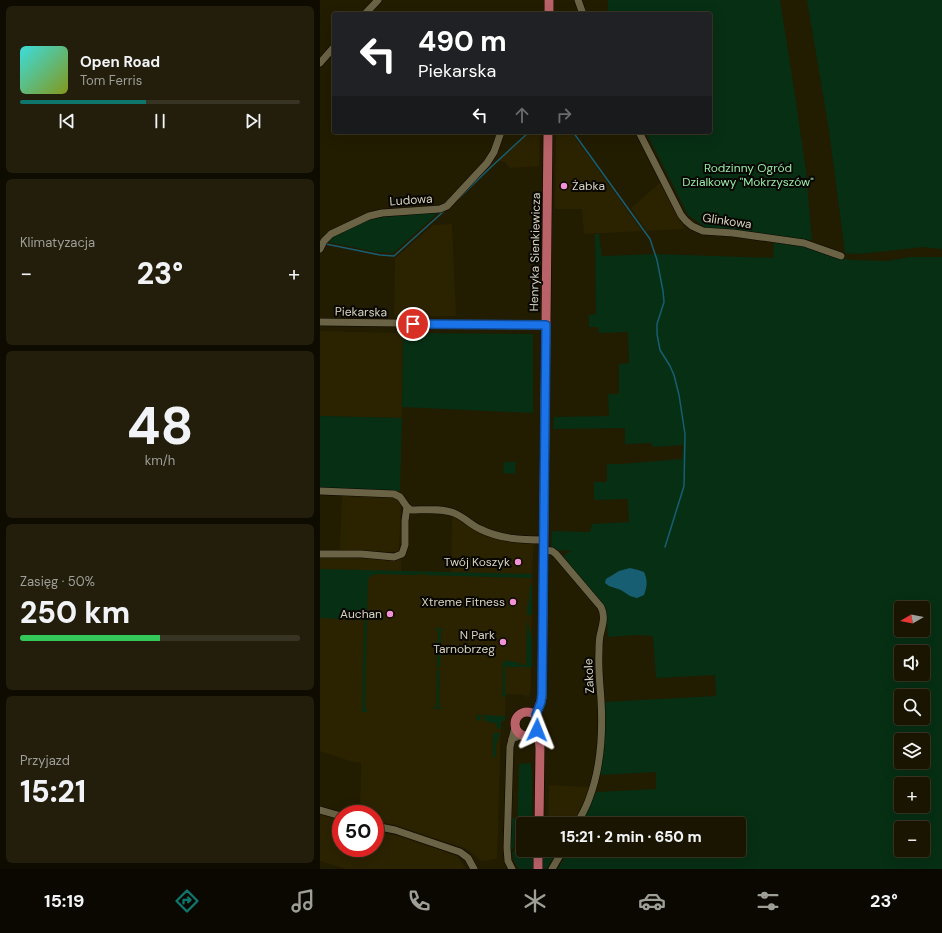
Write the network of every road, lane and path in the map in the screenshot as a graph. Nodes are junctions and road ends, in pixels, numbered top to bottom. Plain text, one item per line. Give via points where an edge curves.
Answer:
1 (378, 0) edge
2 (549, 0) edge
3 (578, 0) edge
4 (367, 12) edge
5 (549, 12) edge
6 (582, 12) edge
7 (332, 49) edge
8 (320, 62) edge
9 (500, 134) edge
10 (548, 134) edge
11 (640, 134) edge
12 (320, 249) edge
13 (841, 256) dead end
14 (320, 322) edge
15 (546, 325) junction
16 (320, 491) edge
17 (407, 507) junction
18 (543, 545) junction
19 (320, 554) edge
20 (542, 688) junction
21 (525, 712) junction
22 (536, 718) junction
23 (515, 727) junction
24 (538, 727) junction
25 (526, 735) junction
26 (512, 739) junction
27 (539, 743) junction
28 (320, 810) edge
29 (332, 813) edge
30 (539, 817) edge
31 (581, 817) edge
32 (384, 828) edge
33 (538, 857) edge
34 (559, 857) edge
35 (474, 869) edge
36 (511, 869) edge
37 (538, 869) edge
38 (552, 869) edge

1 - 4 street
2 - 5 main road
3 - 6 street
7 - 8 street
9 - 12 street, Ludowa via 487,163 447,206 440,209 369,216 331,234 324,240
10 - 15 main road, Henryka Sienkiewicza
11 - 13 street, Glinkowa via 681,215 692,226 703,231 804,243
14 - 15 street, Piekarska
15 - 18 main road, Henryka Sienkiewicza
16 - 17 street via 394,494 400,497
17 - 18 street via 412,510 443,510 454,513 491,534
17 - 19 street via 405,546 402,554 394,557
18 - 20 main road, Henryka Sienkiewicza
18 - 31 street, Zakole via 556,554 603,611 598,663 601,718 599,760 589,801
20 - 21 main road, Henryka Sienkiewicza via 531,708
20 - 22 main road, Henryka Sienkiewicza
21 - 22 main road via 533,714
21 - 23 main road via 517,718
22 - 24 main road
23 - 25 main road via 518,732
23 - 26 street
24 - 25 main road via 534,733
24 - 27 main road
25 - 26 street
25 - 27 main road
26 - 36 street via 507,848
27 - 30 main road
28 - 29 street
32 - 35 street via 460,852 468,858
33 - 37 main road
34 - 38 street

